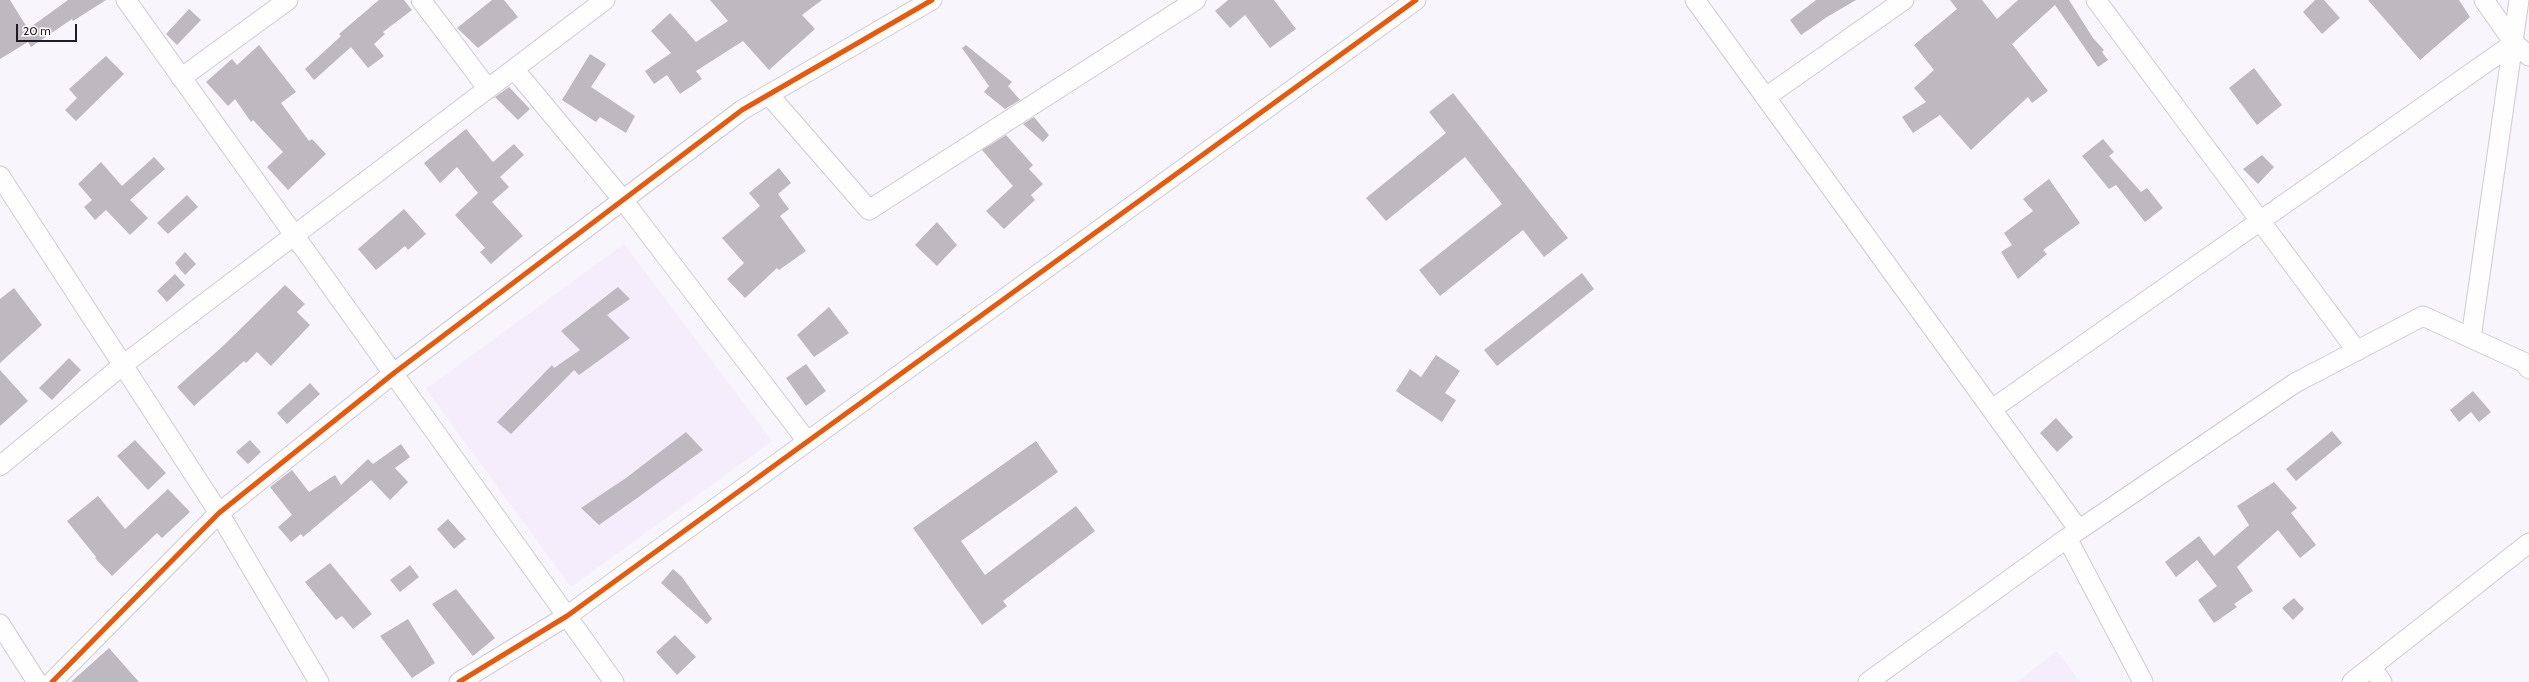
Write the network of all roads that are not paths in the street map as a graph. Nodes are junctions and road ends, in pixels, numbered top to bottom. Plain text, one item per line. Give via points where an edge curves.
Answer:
1 (126, 0) edge
2 (288, 0) edge
3 (421, 0) edge
4 (605, 0) edge
5 (932, 0) edge
6 (1196, 0) edge
7 (1416, 0) edge
8 (1695, 0) edge
9 (1904, 0) edge
10 (2096, 0) edge
11 (2484, 0) edge
12 (2519, 0) edge
13 (2514, 43) junction
14 (2529, 56) edge
15 (514, 69) junction
16 (181, 78) junction
17 (488, 89) junction
18 (769, 95) junction
19 (1766, 97) junction
20 (0, 176) edge
21 (623, 200) junction
22 (2260, 221) junction
23 (294, 236) junction
24 (2471, 338) junction
25 (2357, 351) junction
26 (123, 365) junction
27 (2529, 369) edge
28 (394, 373) junction
29 (1992, 410) junction
30 (807, 441) junction
31 (0, 466) edge
32 (219, 513) junction
33 (2073, 534) junction
34 (2529, 543) edge
35 (567, 616) junction
36 (0, 624) edge
37 (2376, 675) edge
38 (37, 682) edge
39 (52, 682) edge
40 (319, 682) edge
41 (459, 682) edge
42 (614, 682) edge
43 (1868, 682) edge
44 (2143, 682) edge
45 (2352, 682) edge

1 - 16 street
2 - 16 street
3 - 17 street
4 - 15 street
5 - 18 street
6 - 18 street via 869,210
7 - 30 street
8 - 19 street
9 - 19 street
10 - 22 street
11 - 13 street
12 - 13 street
13 - 14 street
13 - 22 street
13 - 24 street
15 - 17 street
15 - 21 street
16 - 23 street
17 - 23 street
18 - 21 street via 742,110
19 - 29 street
20 - 26 street
21 - 28 street
21 - 30 street
22 - 25 street
22 - 29 street
23 - 26 street
23 - 28 street
24 - 25 street via 2422,316
24 - 27 street via 2522,362
25 - 33 street via 2295,383
26 - 31 street
26 - 32 street
28 - 32 street
28 - 35 street
29 - 33 street
30 - 35 street
32 - 39 street
32 - 40 street
33 - 43 street
33 - 44 street
34 - 37 street
35 - 41 street
35 - 42 street
36 - 38 street
37 - 45 street

